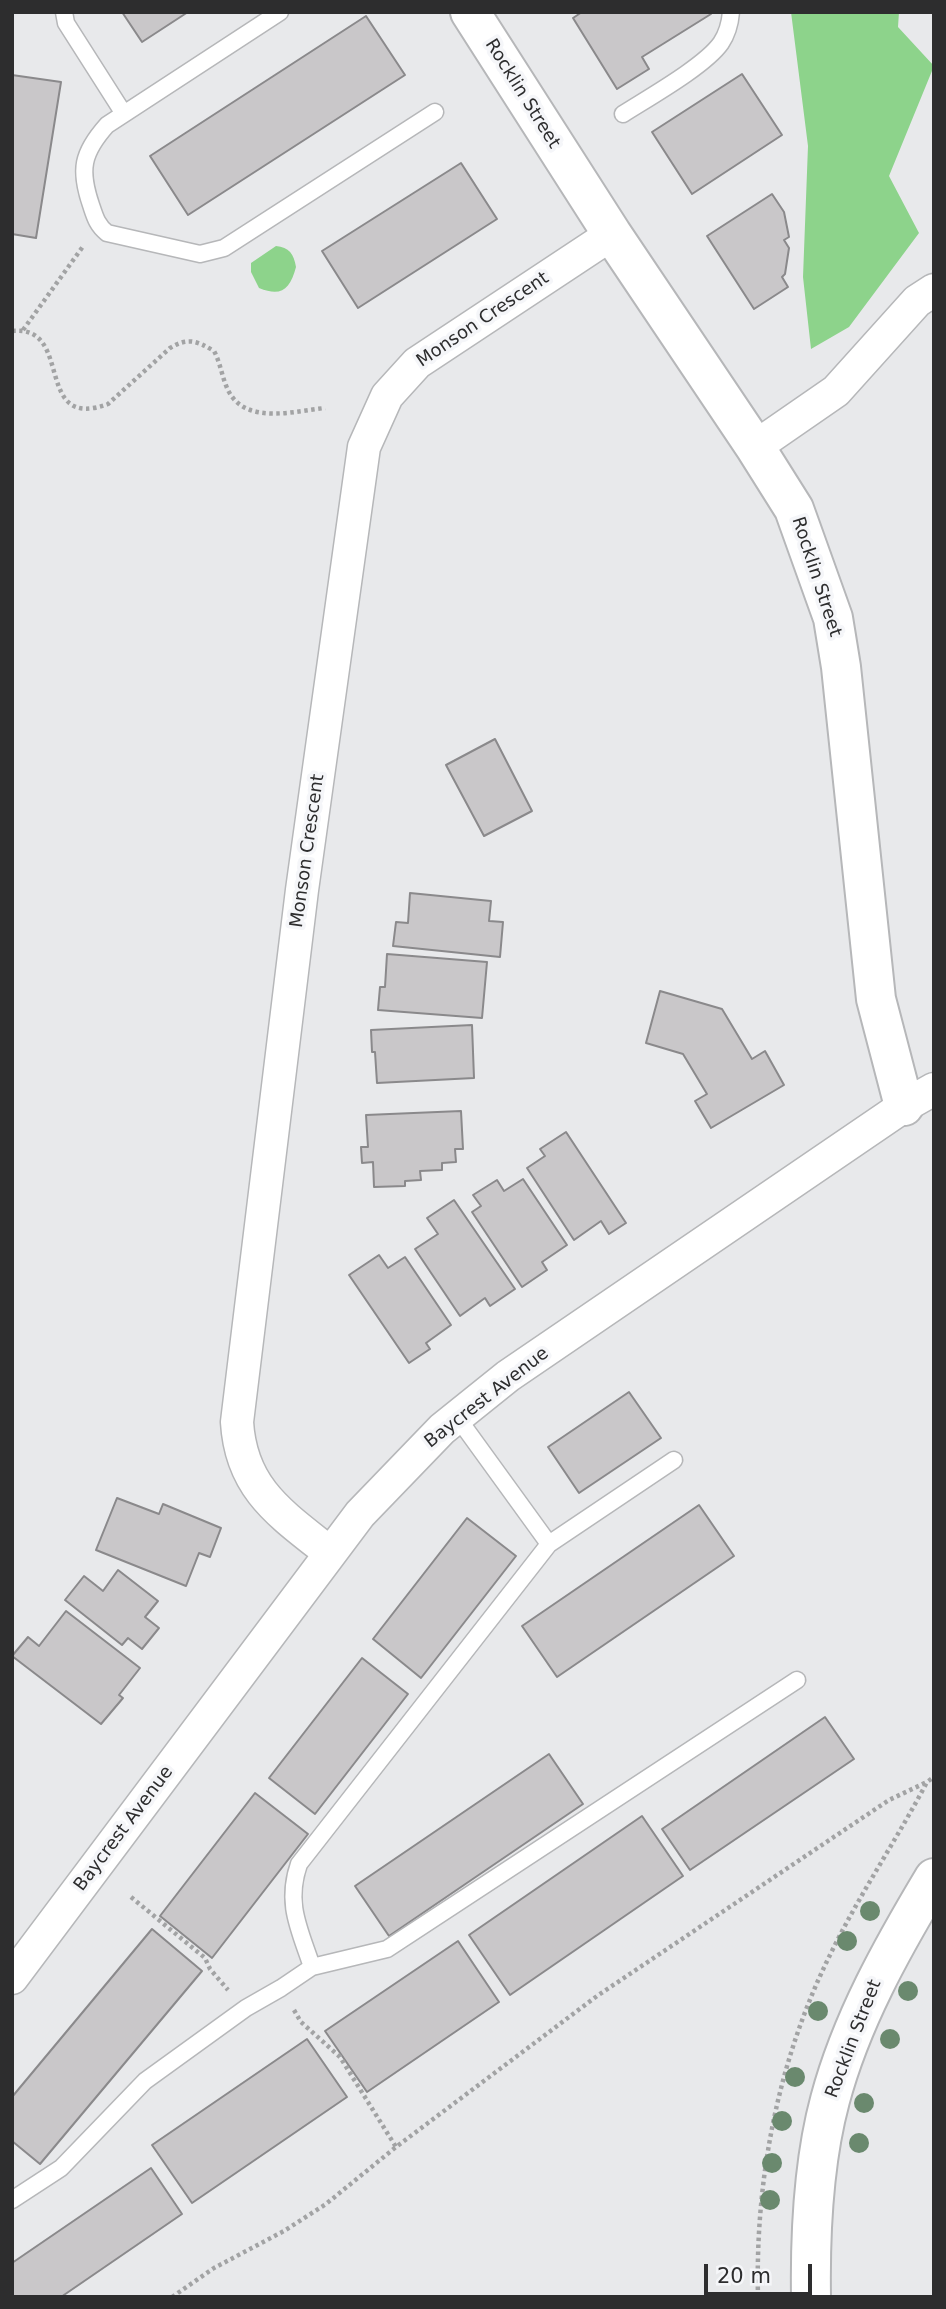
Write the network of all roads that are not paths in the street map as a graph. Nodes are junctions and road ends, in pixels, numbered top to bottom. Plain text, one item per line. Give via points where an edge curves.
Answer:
1 (64, 12) edge
2 (280, 12) edge
3 (470, 12) edge
4 (731, 12) edge
5 (435, 112) dead end
6 (124, 114) junction
7 (623, 114) dead end
8 (612, 234) junction
9 (934, 290) edge
10 (755, 447) junction
11 (919, 1098) edge
12 (457, 1417) junction
13 (674, 1460) dead end
14 (549, 1544) junction
15 (330, 1553) junction
16 (797, 1680) dead end
17 (934, 1878) edge
18 (312, 1967) junction
19 (12, 1978) edge
20 (12, 2200) edge
21 (811, 2297) edge

1 - 6 lane via 66,23
2 - 6 lane
3 - 8 street, Rocklin Street
4 - 7 lane via 728,31 706,59
5 - 6 lane via 224,248 200,254 107,233 98,225 85,190 86,155 107,125
8 - 10 street, Rocklin Street
8 - 15 street, Monson Crescent via 417,363 387,396 364,447 302,890 237,1422 244,1463 259,1488
9 - 10 street via 917,301 836,391
10 - 11 street, Rocklin Street via 794,509 833,618 876,999
11 - 12 street, Baycrest Avenue via 508,1376
12 - 14 lane
12 - 15 street, Baycrest Avenue via 396,1475
13 - 14 lane
14 - 18 lane via 299,1864 292,1884 293,1909
15 - 19 street, Baycrest Avenue
16 - 18 lane via 387,1949
17 - 21 street, Rocklin Street via 878,1976 829,2102 817,2175
18 - 20 lane via 145,2081 61,2168

